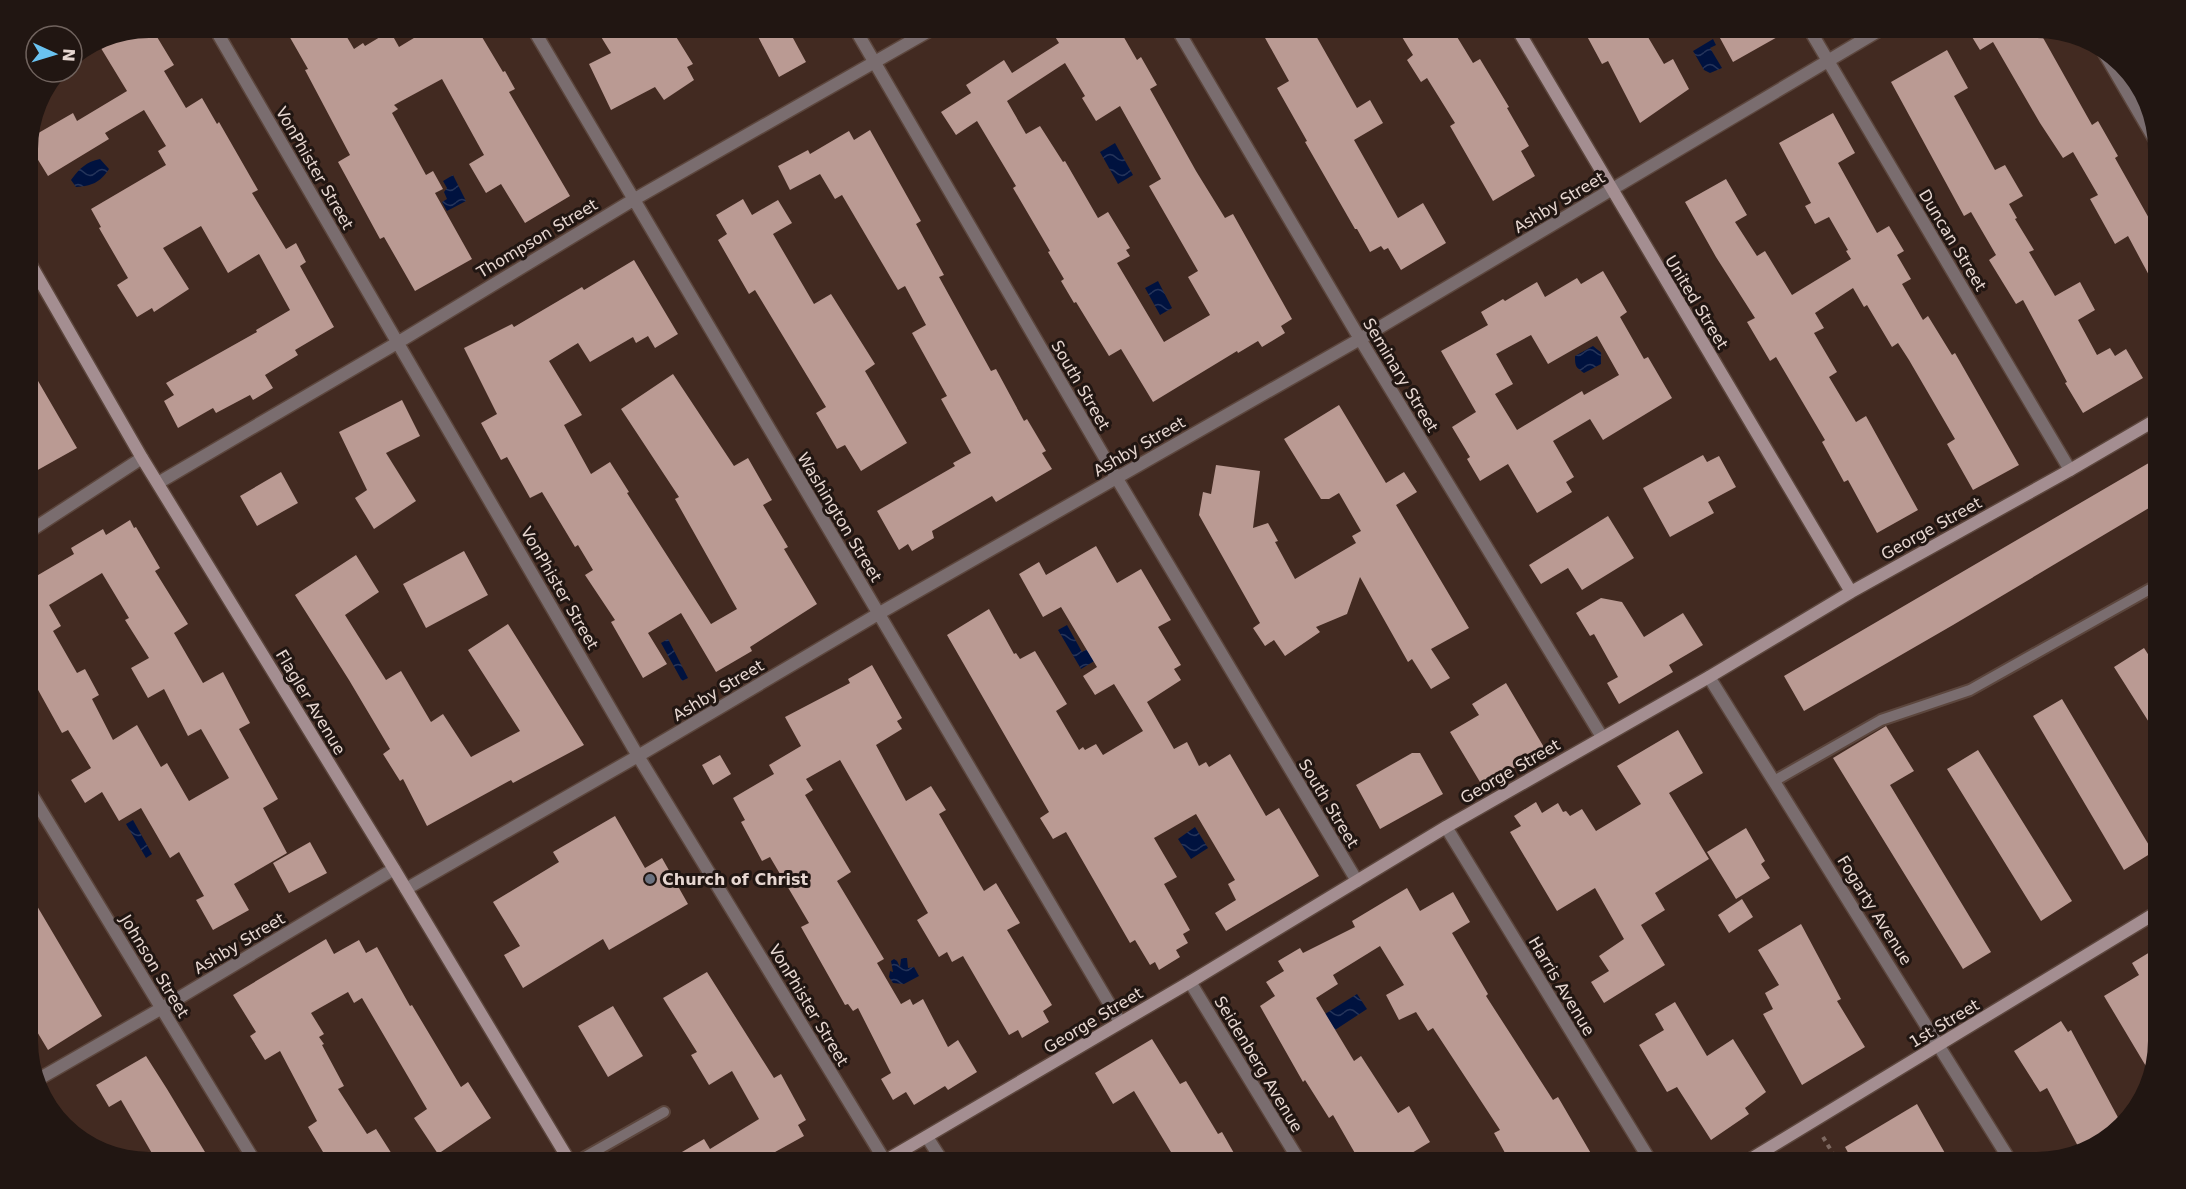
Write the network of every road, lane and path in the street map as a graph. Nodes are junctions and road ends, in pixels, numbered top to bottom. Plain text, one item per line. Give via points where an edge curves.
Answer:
1 (220, 38) edge
2 (538, 38) edge
3 (861, 38) edge
4 (917, 38) edge
5 (1182, 38) edge
6 (1522, 38) edge
7 (1814, 38) edge
8 (1867, 38) edge
9 (875, 62) junction
10 (1828, 62) junction
11 (2111, 65) edge
12 (2145, 123) edge
13 (1612, 190) junction
14 (633, 200) junction
15 (38, 277) edge
16 (1360, 339) junction
17 (397, 343) junction
18 (2148, 424) edge
19 (142, 458) junction
20 (2070, 470) junction
21 (1116, 477) junction
22 (158, 483) junction
23 (38, 526) edge
24 (2148, 590) edge
25 (1851, 592) junction
26 (878, 614) junction
27 (1709, 677) junction
28 (1602, 737) junction
29 (638, 756) junction
30 (1774, 781) junction
31 (38, 805) edge
32 (1446, 827) junction
33 (394, 869) junction
34 (1357, 881) junction
35 (406, 889) junction
36 (2148, 918) edge
37 (1191, 982) junction
38 (162, 1008) junction
39 (1119, 1022) junction
40 (1940, 1045) junction
41 (43, 1076) edge
42 (664, 1112) dead end
43 (1814, 1121) junction
44 (927, 1137) junction
45 (249, 1152) edge
46 (564, 1152) edge
47 (594, 1152) edge
48 (879, 1152) edge
49 (900, 1152) edge
50 (937, 1152) edge
51 (1294, 1152) edge
52 (1645, 1152) edge
53 (1763, 1152) edge
54 (1832, 1152) edge
55 (2005, 1152) edge

1 - 17 street, VonPhister Street
2 - 14 street, Washington Street
3 - 9 street, South Street
4 - 9 street, Thompson Street
5 - 16 street, Seminary Street
6 - 13 street, United Street
7 - 10 street, Duncan Street
8 - 10 street, Ashby Street
9 - 14 street, Thompson Street
9 - 21 street, South Street
10 - 13 street, Ashby Street
10 - 20 street, Duncan Street
11 - 12 street
13 - 16 street, Ashby Street
13 - 25 street, United Street
14 - 17 street, Thompson Street
14 - 26 street, Washington Street
15 - 19 street, Flagler Avenue
16 - 21 street, Ashby Street
16 - 28 street, Seminary Street
17 - 22 street, Thompson Street
17 - 29 street, VonPhister Street
18 - 20 street, George Street
19 - 22 street, Flagler Avenue
19 - 23 street
20 - 25 street, George Street
21 - 26 street, Ashby Street
21 - 34 street, South Street
22 - 33 street, Flagler Avenue
24 - 30 lane via 1970,690 1881,720
25 - 27 street, George Street
26 - 29 street, Ashby Street
26 - 39 street, Washington Street
27 - 28 street, George Street
27 - 30 street, Fogarty Avenue
28 - 32 street, George Street
29 - 35 street, Ashby Street
29 - 48 street, VonPhister Street
30 - 40 street, Fogarty Avenue
31 - 38 street, Johnson Street
32 - 34 street, George Street
32 - 52 street, Harris Avenue
33 - 35 street, Flagler Avenue
33 - 38 street, Ashby Street
34 - 37 street, George Street
35 - 46 street, Flagler Avenue
36 - 40 street, 1st Street
37 - 39 street, George Street
37 - 51 street, Seidenberg Avenue
38 - 41 street, Ashby Street
38 - 45 street, Johnson Street
39 - 44 street, George Street
40 - 43 street, 1st Street
40 - 55 street, Fogarty Avenue
42 - 47 lane
43 - 53 street, 1st Street
43 - 54 path
44 - 49 street, George Street
44 - 50 street

